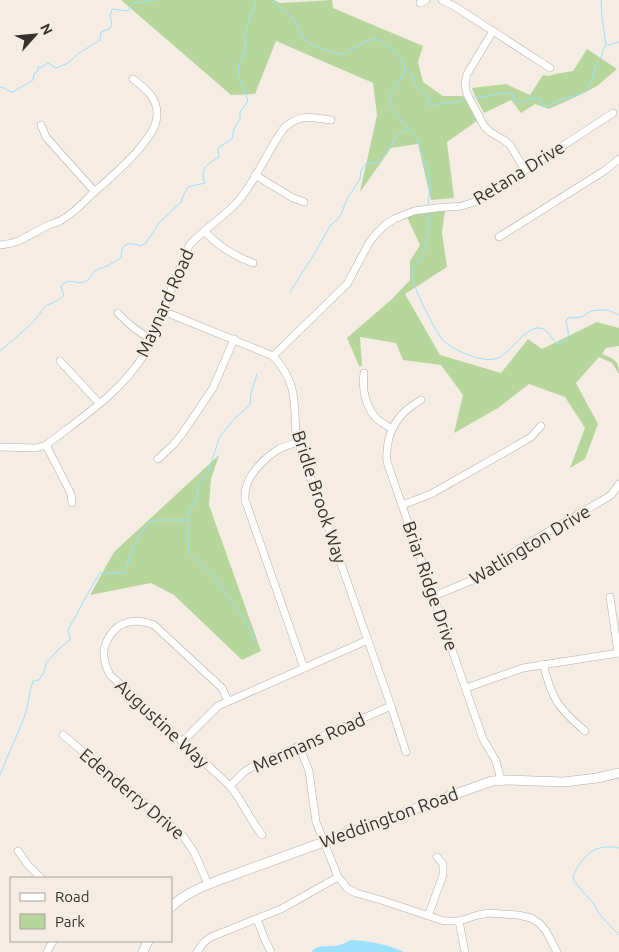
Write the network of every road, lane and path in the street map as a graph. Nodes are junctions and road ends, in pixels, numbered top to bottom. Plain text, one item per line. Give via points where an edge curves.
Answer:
1 (442, 0) edge
2 (493, 31) junction
3 (550, 68) dead end
4 (133, 79) dead end
5 (613, 113) dead end
6 (331, 120) dead end
7 (41, 125) dead end
8 (619, 159) edge
9 (526, 170) junction
10 (255, 175) junction
11 (94, 192) junction
12 (304, 202) dead end
13 (204, 231) junction
14 (499, 236) dead end
15 (0, 245) edge
16 (253, 263) dead end
17 (163, 310) junction
18 (118, 313) dead end
19 (151, 339) junction
20 (234, 339) junction
21 (273, 356) junction
22 (60, 361) dead end
23 (364, 373) dead end
24 (421, 400) dead end
25 (99, 403) junction
26 (541, 426) dead end
27 (392, 429) junction
28 (298, 442) junction
29 (46, 445) junction
30 (0, 447) edge
31 (158, 459) dead end
32 (619, 484) edge
33 (72, 503) dead end
34 (402, 505) junction
35 (434, 596) junction
36 (610, 597) dead end
37 (368, 640) junction
38 (618, 653) edge
39 (543, 664) junction
40 (304, 668) junction
41 (466, 688) junction
42 (228, 701) junction
43 (391, 706) junction
44 (585, 731) dead end
45 (63, 735) dead end
46 (182, 742) junction
47 (299, 746) junction
48 (406, 752) dead end
49 (619, 773) edge
50 (501, 780) junction
51 (230, 786) junction
52 (262, 836) dead end
53 (325, 841) junction
54 (18, 851) dead end
55 (437, 857) dead end
56 (40, 877) edge
57 (338, 877) junction
58 (208, 884) junction
59 (172, 906) edge
60 (428, 916) junction
61 (258, 919) junction
62 (460, 921) junction
63 (197, 952) edge
64 (271, 952) edge
65 (465, 952) edge
66 (557, 952) edge

1 - 2 street
2 - 3 street
2 - 9 street via 467,74 467,94 484,126 510,145
4 - 11 street via 146,88 154,100 155,125 128,162
5 - 9 street, Retana Drive
6 - 10 street, Maynard Road via 308,116 291,121
7 - 11 street via 46,137
8 - 14 street
9 - 21 street, Retana Drive via 480,200 462,206 414,211 394,219 369,242 347,284
10 - 12 street
10 - 13 street, Maynard Road via 235,205
11 - 15 street via 61,221 19,241
13 - 16 street via 227,251
13 - 17 street, Maynard Road via 189,246
17 - 19 street, Maynard Road
17 - 20 street, Bridle Brook Way
18 - 19 street via 129,325
19 - 25 street, Maynard Road via 131,374
20 - 21 street, Bridle Brook Way
20 - 31 street via 213,388 182,434
21 - 28 street, Bridle Brook Way via 288,376 292,388
22 - 25 street
23 - 27 street via 363,391 370,409
24 - 27 street, Briar Ridge Drive via 407,408
25 - 29 street, Maynard Road
26 - 34 street via 521,443 431,494
27 - 34 street, Briar Ridge Drive via 387,462
28 - 37 street, Bridle Brook Way
28 - 40 street via 274,452 254,471 246,488 245,500
29 - 30 street via 36,448
29 - 33 street via 70,490
32 - 35 street, Watlington Drive via 608,497 517,550 474,580
34 - 35 street, Briar Ridge Drive
35 - 41 street, Briar Ridge Drive
36 - 38 street
37 - 40 street
37 - 43 street, Bridle Brook Way
38 - 39 street
39 - 41 street
39 - 44 street via 558,704
40 - 42 street
41 - 50 street, Briar Ridge Drive
42 - 46 street via 211,712
42 - 46 street, Augustine Way via 222,688 154,625 135,621 117,627 104,645 103,655 110,675
43 - 47 street, Mermans Road
43 - 48 street, Bridle Brook Way
45 - 58 street, Edenderry Drive via 183,836
46 - 51 street, Augustine Way
47 - 51 street, Mermans Road via 252,767
47 - 53 street via 310,771 316,822
49 - 50 main road, Weddington Road via 564,782
50 - 53 main road, Weddington Road
51 - 52 street, Augustine Way
53 - 57 street
53 - 58 main road, Weddington Road
54 - 56 street
55 - 60 street via 443,864 443,875
57 - 60 street via 352,892
57 - 61 street
58 - 59 main road, Weddington Road
60 - 62 street
61 - 63 street via 211,937
61 - 64 street
62 - 65 street
62 - 66 street via 488,913 531,918 546,931

